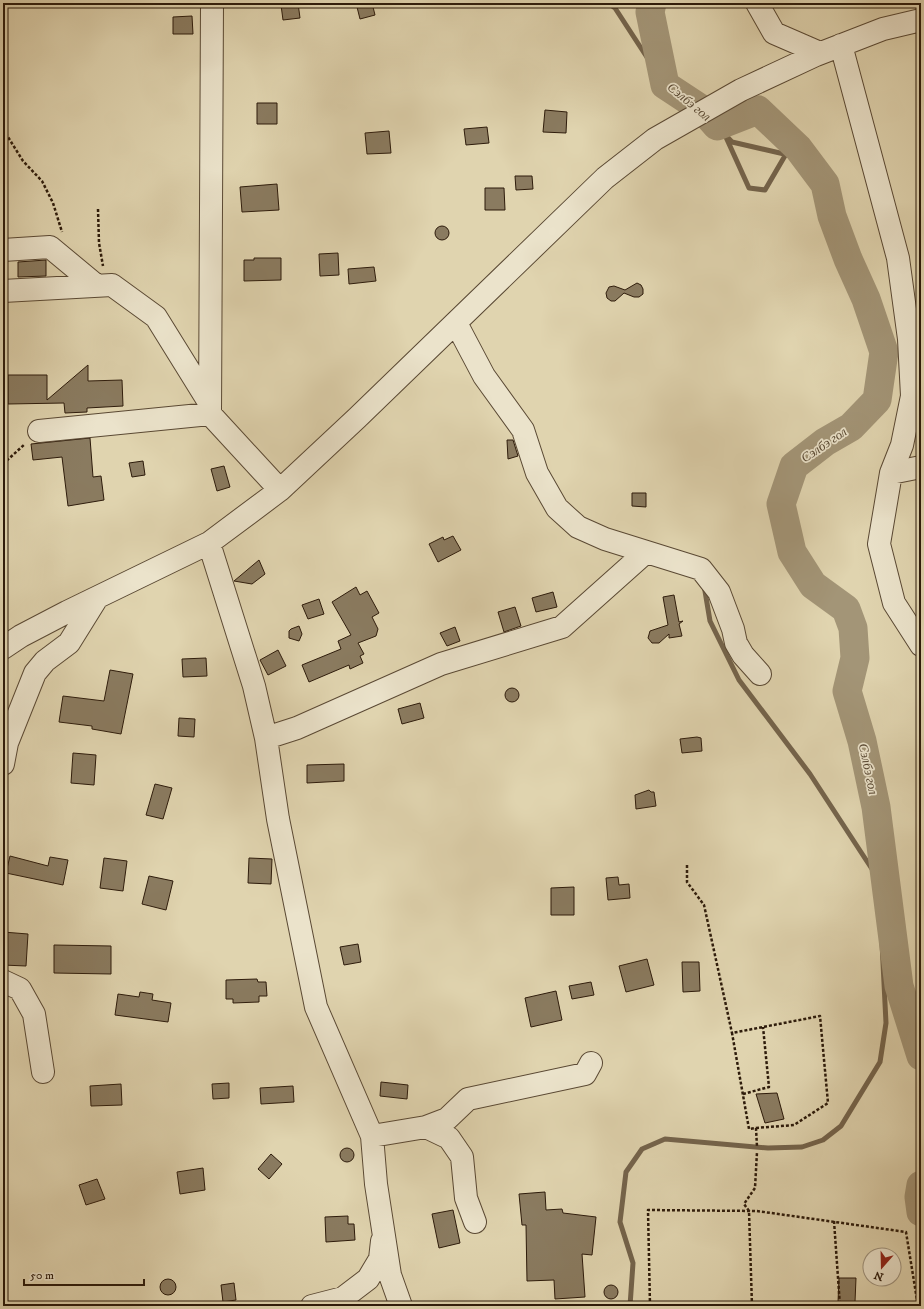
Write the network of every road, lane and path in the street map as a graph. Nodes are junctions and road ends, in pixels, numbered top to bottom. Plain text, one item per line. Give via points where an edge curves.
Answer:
1 (212, 3) edge
2 (757, 3) edge
3 (921, 20) edge
4 (841, 45) junction
5 (820, 53) junction
6 (3, 129) edge
7 (98, 209) dead end
8 (65, 238) dead end
9 (3, 250) edge
10 (102, 286) junction
11 (3, 291) edge
12 (456, 323) junction
13 (210, 409) junction
14 (39, 432) joint
15 (3, 464) edge
16 (921, 467) edge
17 (890, 473) junction
18 (280, 490) junction
19 (209, 543) junction
20 (646, 552) junction
21 (98, 597) junction
22 (921, 645) edge
23 (3, 648) edge
24 (760, 674) dead end
25 (266, 738) junction
26 (3, 764) edge
27 (687, 865) dead end
28 (3, 981) edge
29 (763, 1027) junction
30 (732, 1033) junction
31 (591, 1063) dead end
32 (43, 1072) dead end
33 (743, 1094) junction
34 (426, 1127) junction
35 (756, 1128) junction
36 (372, 1136) junction
37 (757, 1147) dead end
38 (757, 1152) dead end
39 (749, 1211) junction
40 (834, 1221) junction
41 (383, 1222) junction
42 (475, 1222) dead end
43 (312, 1306) edge
44 (401, 1306) edge
45 (650, 1306) edge
46 (752, 1306) edge
47 (840, 1306) edge
48 (918, 1306) edge

1 - 13 street
2 - 5 street via 774,33
3 - 4 street via 883,29
4 - 5 street
4 - 17 street via 898,258 909,339 912,396 902,446
5 - 12 street via 727,98 655,138 604,178
6 - 8 path via 23,161 42,181
7 - 10 path
9 - 10 street via 50,247
10 - 11 street
10 - 13 street via 112,285 156,317
12 - 18 street
12 - 20 street via 484,376 523,430 537,474 557,508 578,527
13 - 14 street
13 - 18 street
14 - 15 path
16 - 17 street
17 - 22 street via 879,544 894,603
18 - 19 street
19 - 21 street
19 - 25 street via 254,686
20 - 24 street via 701,569 719,592 736,643
20 - 25 street via 562,627 441,664 297,728
21 - 23 street via 21,636
21 - 26 street via 69,643 45,661 35,673 7,742
25 - 36 street via 278,819 316,1007
27 - 30 path via 687,882 704,905
28 - 32 street via 20,989 34,1014
29 - 30 path
29 - 33 path via 769,1087
29 - 35 path via 820,1016 828,1103 794,1125
30 - 33 path
31 - 34 street via 585,1074 468,1099 448,1119
33 - 35 path via 749,1129
34 - 36 street
34 - 42 street via 449,1138 462,1157 466,1198
35 - 37 path
36 - 41 street via 376,1184
38 - 39 path via 755,1188 744,1204
39 - 40 path
39 - 45 path via 648,1210
39 - 46 path
40 - 47 path
40 - 48 path via 906,1232
41 - 43 street via 380,1259 368,1279 343,1298
41 - 44 street via 390,1275

